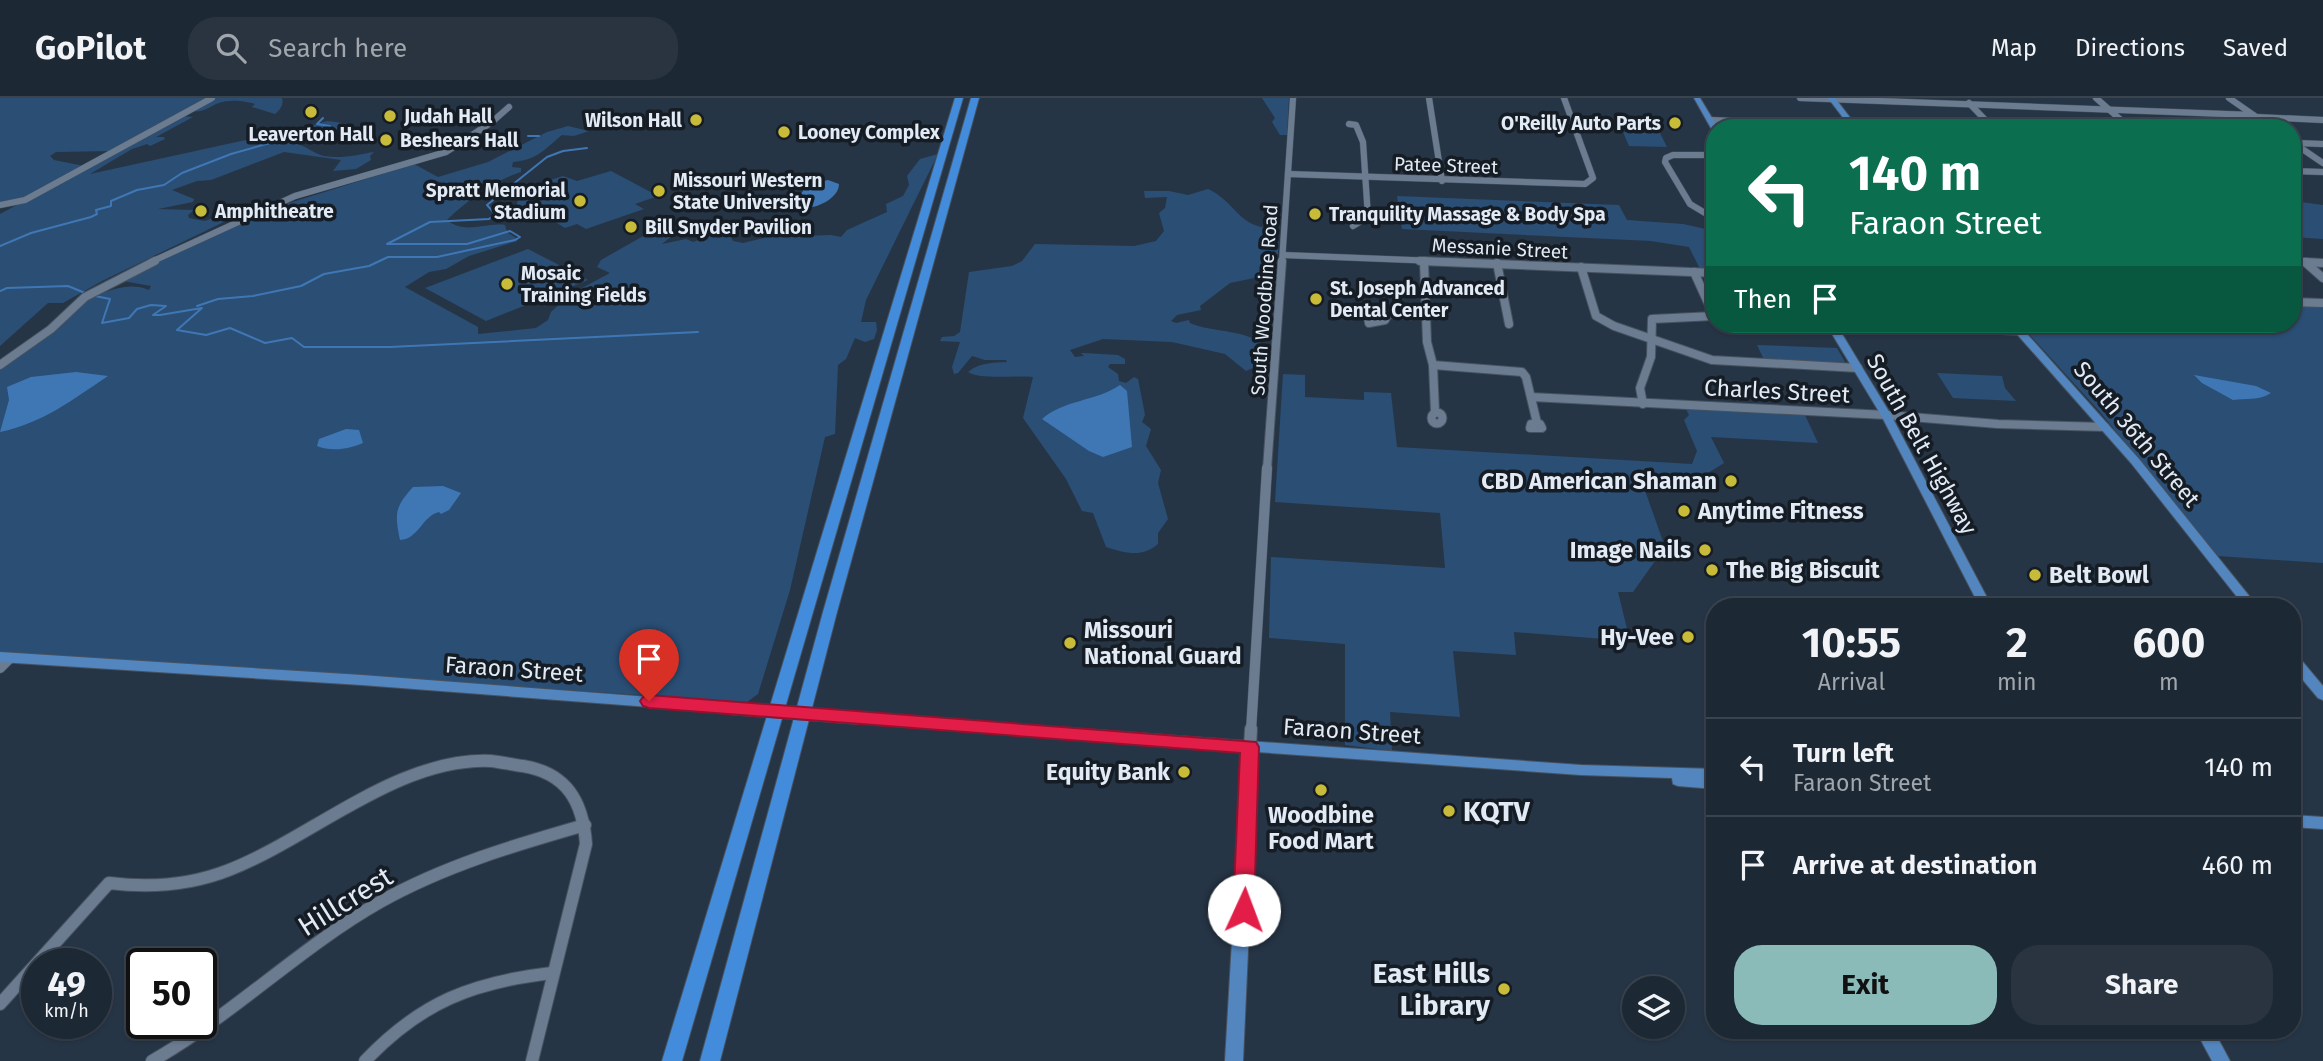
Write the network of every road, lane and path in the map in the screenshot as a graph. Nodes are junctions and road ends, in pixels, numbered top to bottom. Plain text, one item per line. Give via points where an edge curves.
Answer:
1 (212, 98) edge
2 (960, 98) edge
3 (975, 98) edge
4 (1293, 98) edge
5 (1429, 98) edge
6 (1564, 98) edge
7 (1697, 98) edge
8 (1800, 98) edge
9 (1964, 98) edge
10 (2096, 98) edge
11 (2229, 98) edge
12 (1832, 99) edge
13 (1970, 104) junction
14 (509, 107) dead end
15 (2110, 109) junction
16 (2254, 116) junction
17 (1709, 119) edge
18 (1848, 119) edge
19 (1984, 119) edge
20 (2121, 119) edge
21 (2258, 119) edge
22 (2323, 120) edge
23 (1349, 124) dead end
24 (2301, 143) edge
25 (2323, 144) edge
26 (2301, 148) edge
27 (1706, 155) edge
28 (2323, 163) edge
29 (2301, 171) edge
30 (2323, 172) edge
31 (1288, 174) junction
32 (1365, 177) junction
33 (1442, 181) junction
34 (0, 205) edge
35 (1706, 215) edge
36 (1353, 226) dead end
37 (1283, 255) junction
38 (1424, 260) junction
39 (1497, 263) junction
40 (2323, 263) edge
41 (1581, 267) junction
42 (1694, 272) junction
43 (1706, 273) edge
44 (2323, 278) edge
45 (1706, 298) edge
46 (2301, 302) edge
47 (2323, 303) edge
48 (1388, 313) dead end
49 (1426, 316) junction
50 (1706, 316) edge
51 (1509, 324) dead end
52 (1837, 333) edge
53 (2020, 333) edge
54 (1650, 337) junction
55 (0, 365) edge
56 (1433, 365) junction
57 (1858, 368) junction
58 (1531, 397) junction
59 (1643, 404) junction
60 (1436, 412) dead end
61 (1886, 415) junction
62 (1537, 423) dead end
63 (2105, 427) junction
64 (1981, 598) edge
65 (2245, 598) edge
66 (4, 661) edge
67 (2301, 669) edge
68 (2323, 695) edge
69 (1250, 747) junction
70 (1654, 774) junction
71 (1706, 774) edge
72 (1706, 782) edge
73 (2301, 822) edge
74 (2323, 823) edge
75 (585, 825) junction
76 (552, 973) junction
77 (0, 1004) edge
78 (2209, 1039) edge
79 (152, 1061) edge
80 (365, 1061) edge
81 (532, 1061) edge
82 (673, 1061) edge
83 (710, 1061) edge
84 (1234, 1061) edge
85 (2221, 1061) edge

1 - 34 street via 17,203
2 - 82 highway
3 - 83 highway
4 - 31 street, South Woodbine Road
5 - 33 street
6 - 33 street, Patee Street via 1593,179 1580,185
7 - 17 main road
8 - 12 street
9 - 13 street
10 - 15 street
11 - 16 street
12 - 13 street
12 - 18 main road
13 - 15 street
13 - 19 street
14 - 55 street via 446,152 340,181 262,209 113,281
15 - 16 street
15 - 20 street
16 - 21 street
16 - 22 street
23 - 32 street via 1356,125 1363,142
24 - 25 street
26 - 28 street
27 - 35 street via 1672,155 1665,162 1683,198
29 - 30 street
31 - 32 street, Patee Street
31 - 37 street, South Woodbine Road
32 - 33 street, Patee Street
32 - 36 street via 1367,217
37 - 38 street, Messanie Street
37 - 69 street, South Woodbine Road
38 - 39 street, Messanie Street
38 - 49 street
39 - 41 street, Messanie Street
39 - 51 street
40 - 44 street via 2305,262
41 - 42 street, Messanie Street
41 - 54 street via 1595,316
42 - 43 street, Messanie Street
42 - 45 street
46 - 47 street
48 - 49 street
49 - 56 street
50 - 54 street via 1652,319
52 - 57 main road, South Belt Highway
53 - 63 main road, South 36th Street
54 - 57 street via 1712,360
54 - 59 street via 1651,358 1639,388
56 - 58 street via 1522,372
56 - 60 street
57 - 61 main road, South Belt Highway
58 - 59 street, Charles Street
58 - 62 street
59 - 61 street, Charles Street
61 - 63 street, Charles Street
61 - 64 main road, South Belt Highway
63 - 65 main road, South 36th Street
66 - 69 main road, Faraon Street, bridge via 362,680
67 - 68 main road
69 - 70 main road, Faraon Street
69 - 84 main road
70 - 71 main road, Faraon Street
70 - 72 main road, Faraon Street
73 - 74 main road
75 - 76 street via 586,844
75 - 77 street via 572,792 558,778 498,761 432,769 392,783 228,871 166,885 109,883
75 - 79 street, Hillcrest via 452,868 382,900 212,1024
76 - 80 street via 477,986 414,1019
76 - 81 street
78 - 85 main road

